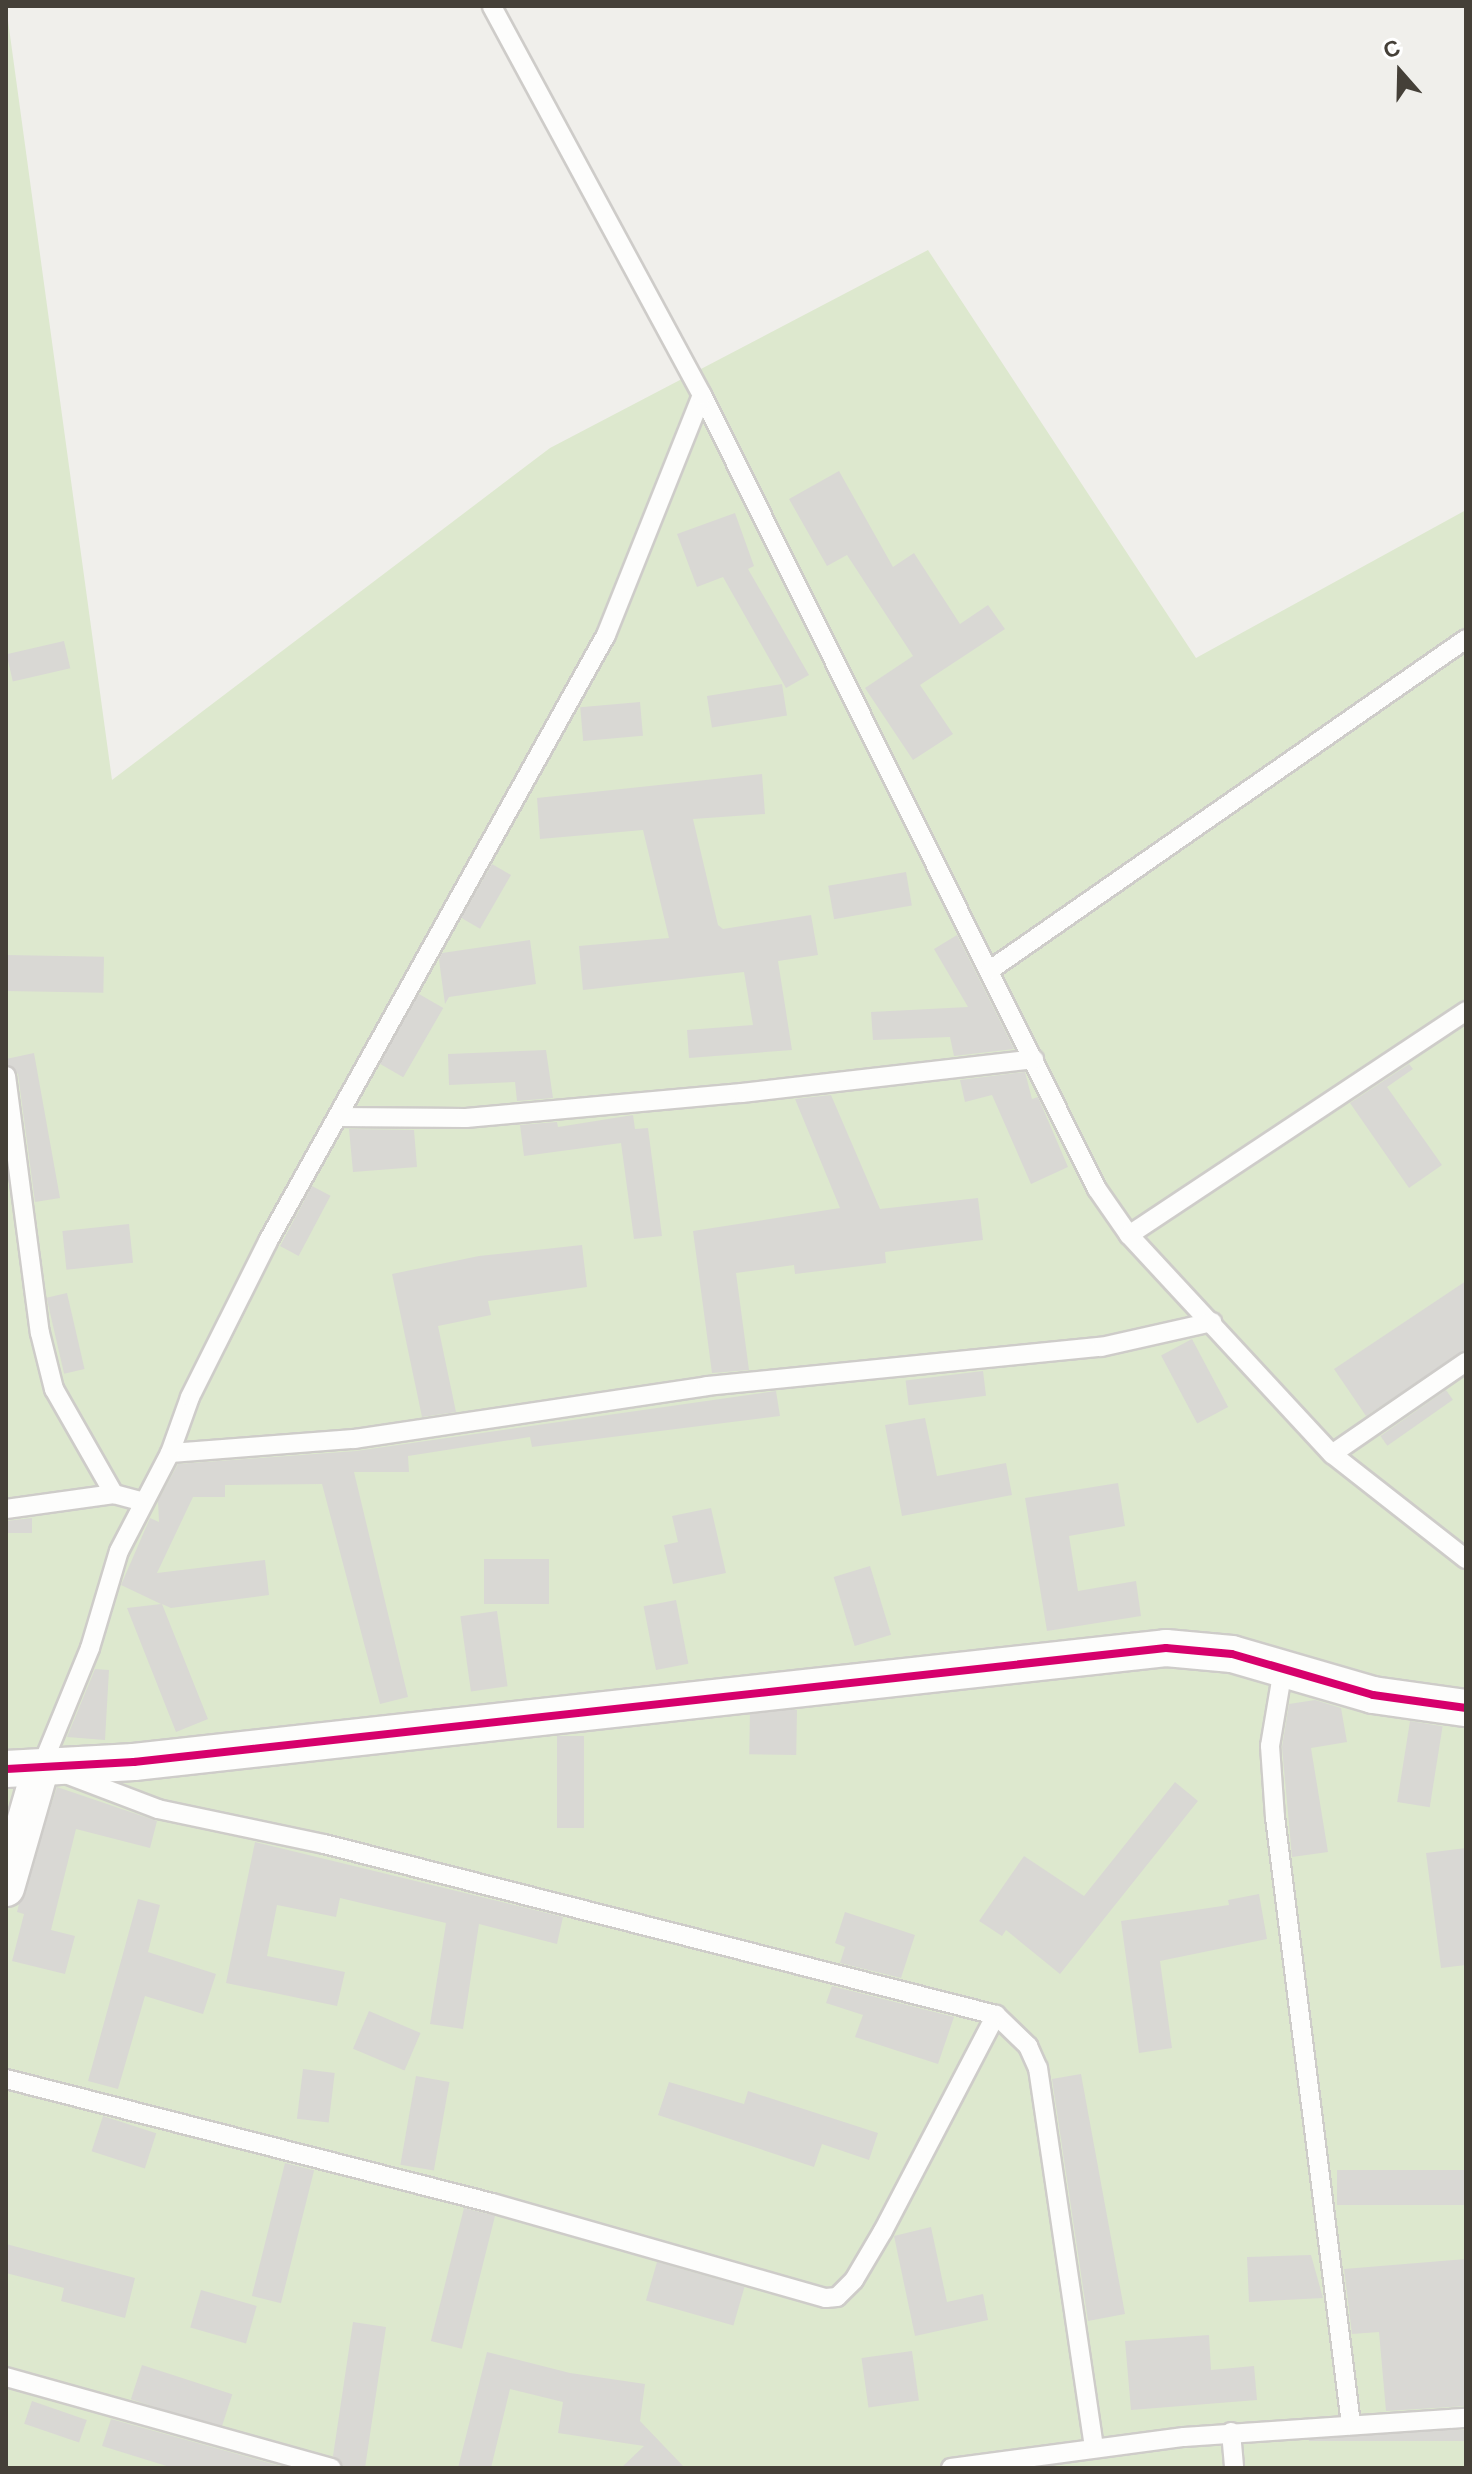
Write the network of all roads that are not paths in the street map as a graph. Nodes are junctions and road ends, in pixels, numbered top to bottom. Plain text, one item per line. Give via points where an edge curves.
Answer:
1 (492, 6) edge
2 (702, 395) junction
3 (1466, 639) edge
4 (990, 970) junction
5 (1466, 1011) edge
6 (1034, 1059) junction
7 (6, 1076) edge
8 (338, 1117) junction
9 (1129, 1235) junction
10 (1212, 1322) junction
11 (1466, 1362) edge
12 (170, 1453) junction
13 (1332, 1454) junction
14 (114, 1494) junction
15 (144, 1502) junction
16 (6, 1509) edge
17 (1466, 1559) edge
18 (1283, 1669) junction
19 (1466, 1708) edge
20 (35, 1769) edge
21 (6, 1888) edge
22 (996, 2015) junction
23 (6, 2079) edge
24 (6, 2377) edge
25 (1466, 2418) edge
26 (1351, 2425) junction
27 (1231, 2432) junction
28 (1094, 2446) junction
29 (332, 2468) edge
30 (951, 2468) edge
31 (1234, 2468) edge

1 - 2 lane
2 - 4 lane
2 - 8 lane via 606,635
3 - 4 lane
4 - 6 lane
5 - 9 lane
6 - 8 lane via 466,1118
6 - 9 lane via 1083,1167
7 - 14 lane via 40,1333 54,1389
8 - 12 lane via 236,1302
9 - 10 lane
10 - 12 lane via 1101,1347 707,1386 354,1439
10 - 13 lane
11 - 13 lane
12 - 15 lane
13 - 17 lane
14 - 15 lane
14 - 16 lane
15 - 20 lane via 119,1551 90,1648
18 - 19 street via 1373,1695
18 - 20 street via 1232,1654 1166,1648
18 - 26 lane via 1270,1746 1275,1817
20 - 21 street
20 - 22 lane via 158,1809 324,1844
22 - 23 lane via 854,2280 837,2297 826,2298 492,2203
22 - 28 lane via 1028,2046 1038,2068
24 - 29 lane
25 - 26 lane
26 - 27 lane
27 - 28 lane
27 - 31 lane
28 - 30 lane

